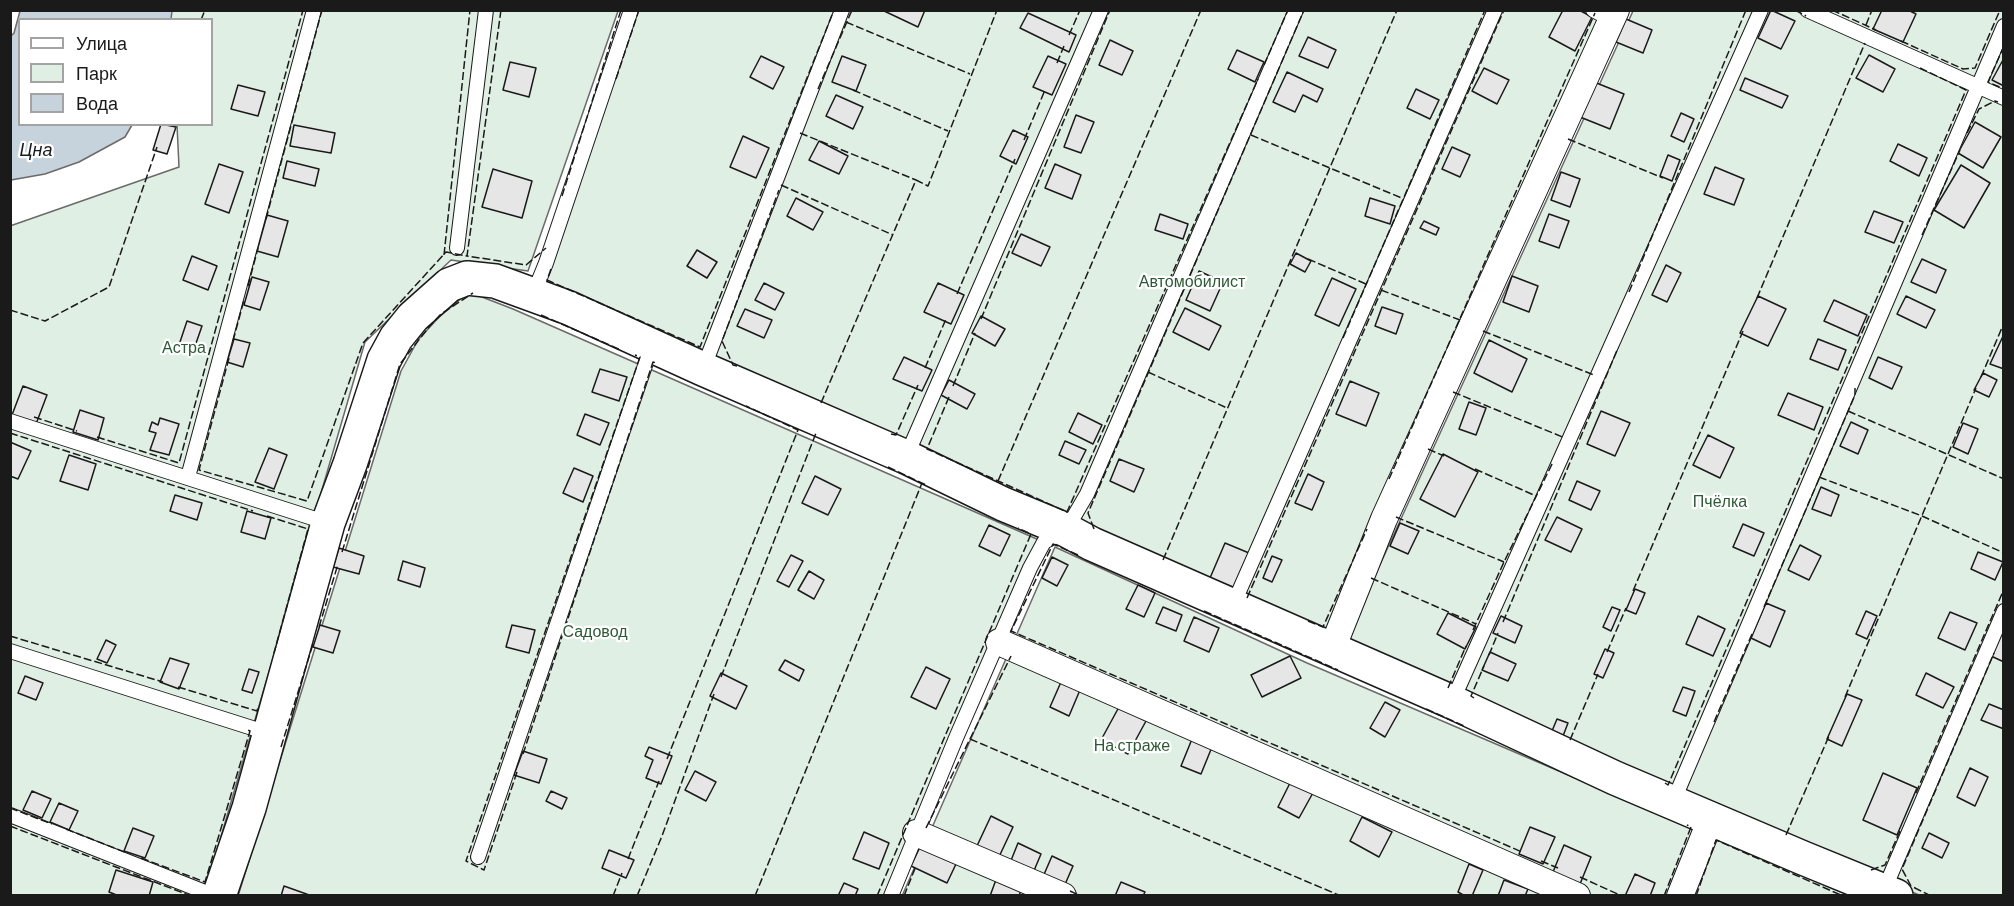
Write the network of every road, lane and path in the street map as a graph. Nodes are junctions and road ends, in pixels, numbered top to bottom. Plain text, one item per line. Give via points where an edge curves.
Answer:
1 (314, 10) edge
2 (486, 10) edge
3 (631, 10) edge
4 (842, 10) edge
5 (1101, 10) edge
6 (1296, 10) edge
7 (1495, 10) edge
8 (1761, 10) edge
9 (1807, 10) edge
10 (1607, 14) edge
11 (2004, 26) edge
12 (1977, 87) junction
13 (2004, 98) edge
14 (458, 248) dead end
15 (533, 295) junction
16 (652, 345) junction
17 (703, 369) junction
18 (10, 421) edge
19 (906, 457) junction
20 (188, 477) junction
21 (328, 523) junction
22 (1065, 530) junction
23 (1233, 605) junction
24 (2004, 611) edge
25 (999, 642) junction
26 (1332, 649) junction
27 (10, 651) edge
28 (1452, 702) junction
29 (268, 733) junction
30 (1673, 802) junction
31 (10, 815) edge
32 (1711, 819) junction
33 (916, 833) junction
34 (478, 857) dead end
35 (1890, 893) edge
36 (217, 896) edge
37 (891, 896) edge
38 (1063, 896) edge
39 (1577, 896) edge
40 (1680, 896) edge

1 - 20 lane
2 - 14 lane
3 - 15 lane
4 - 17 lane
5 - 19 lane
6 - 22 lane via 1087,494
7 - 23 lane
8 - 28 lane
9 - 12 lane
10 - 26 street via 1384,519
11 - 12 lane
12 - 13 lane
12 - 30 lane
15 - 16 street
15 - 21 street via 495,281 467,278 449,285 413,317 384,360
16 - 17 street
16 - 34 lane
17 - 19 street
18 - 20 lane
19 - 22 street
20 - 21 lane
21 - 29 street
22 - 23 street
22 - 25 lane via 1044,542
23 - 26 street
24 - 35 lane
25 - 33 lane
25 - 39 street
26 - 28 street
27 - 29 lane
28 - 30 street
29 - 36 street via 249,808
30 - 32 street
31 - 36 lane
32 - 35 street
32 - 40 street
33 - 37 lane
33 - 38 street

